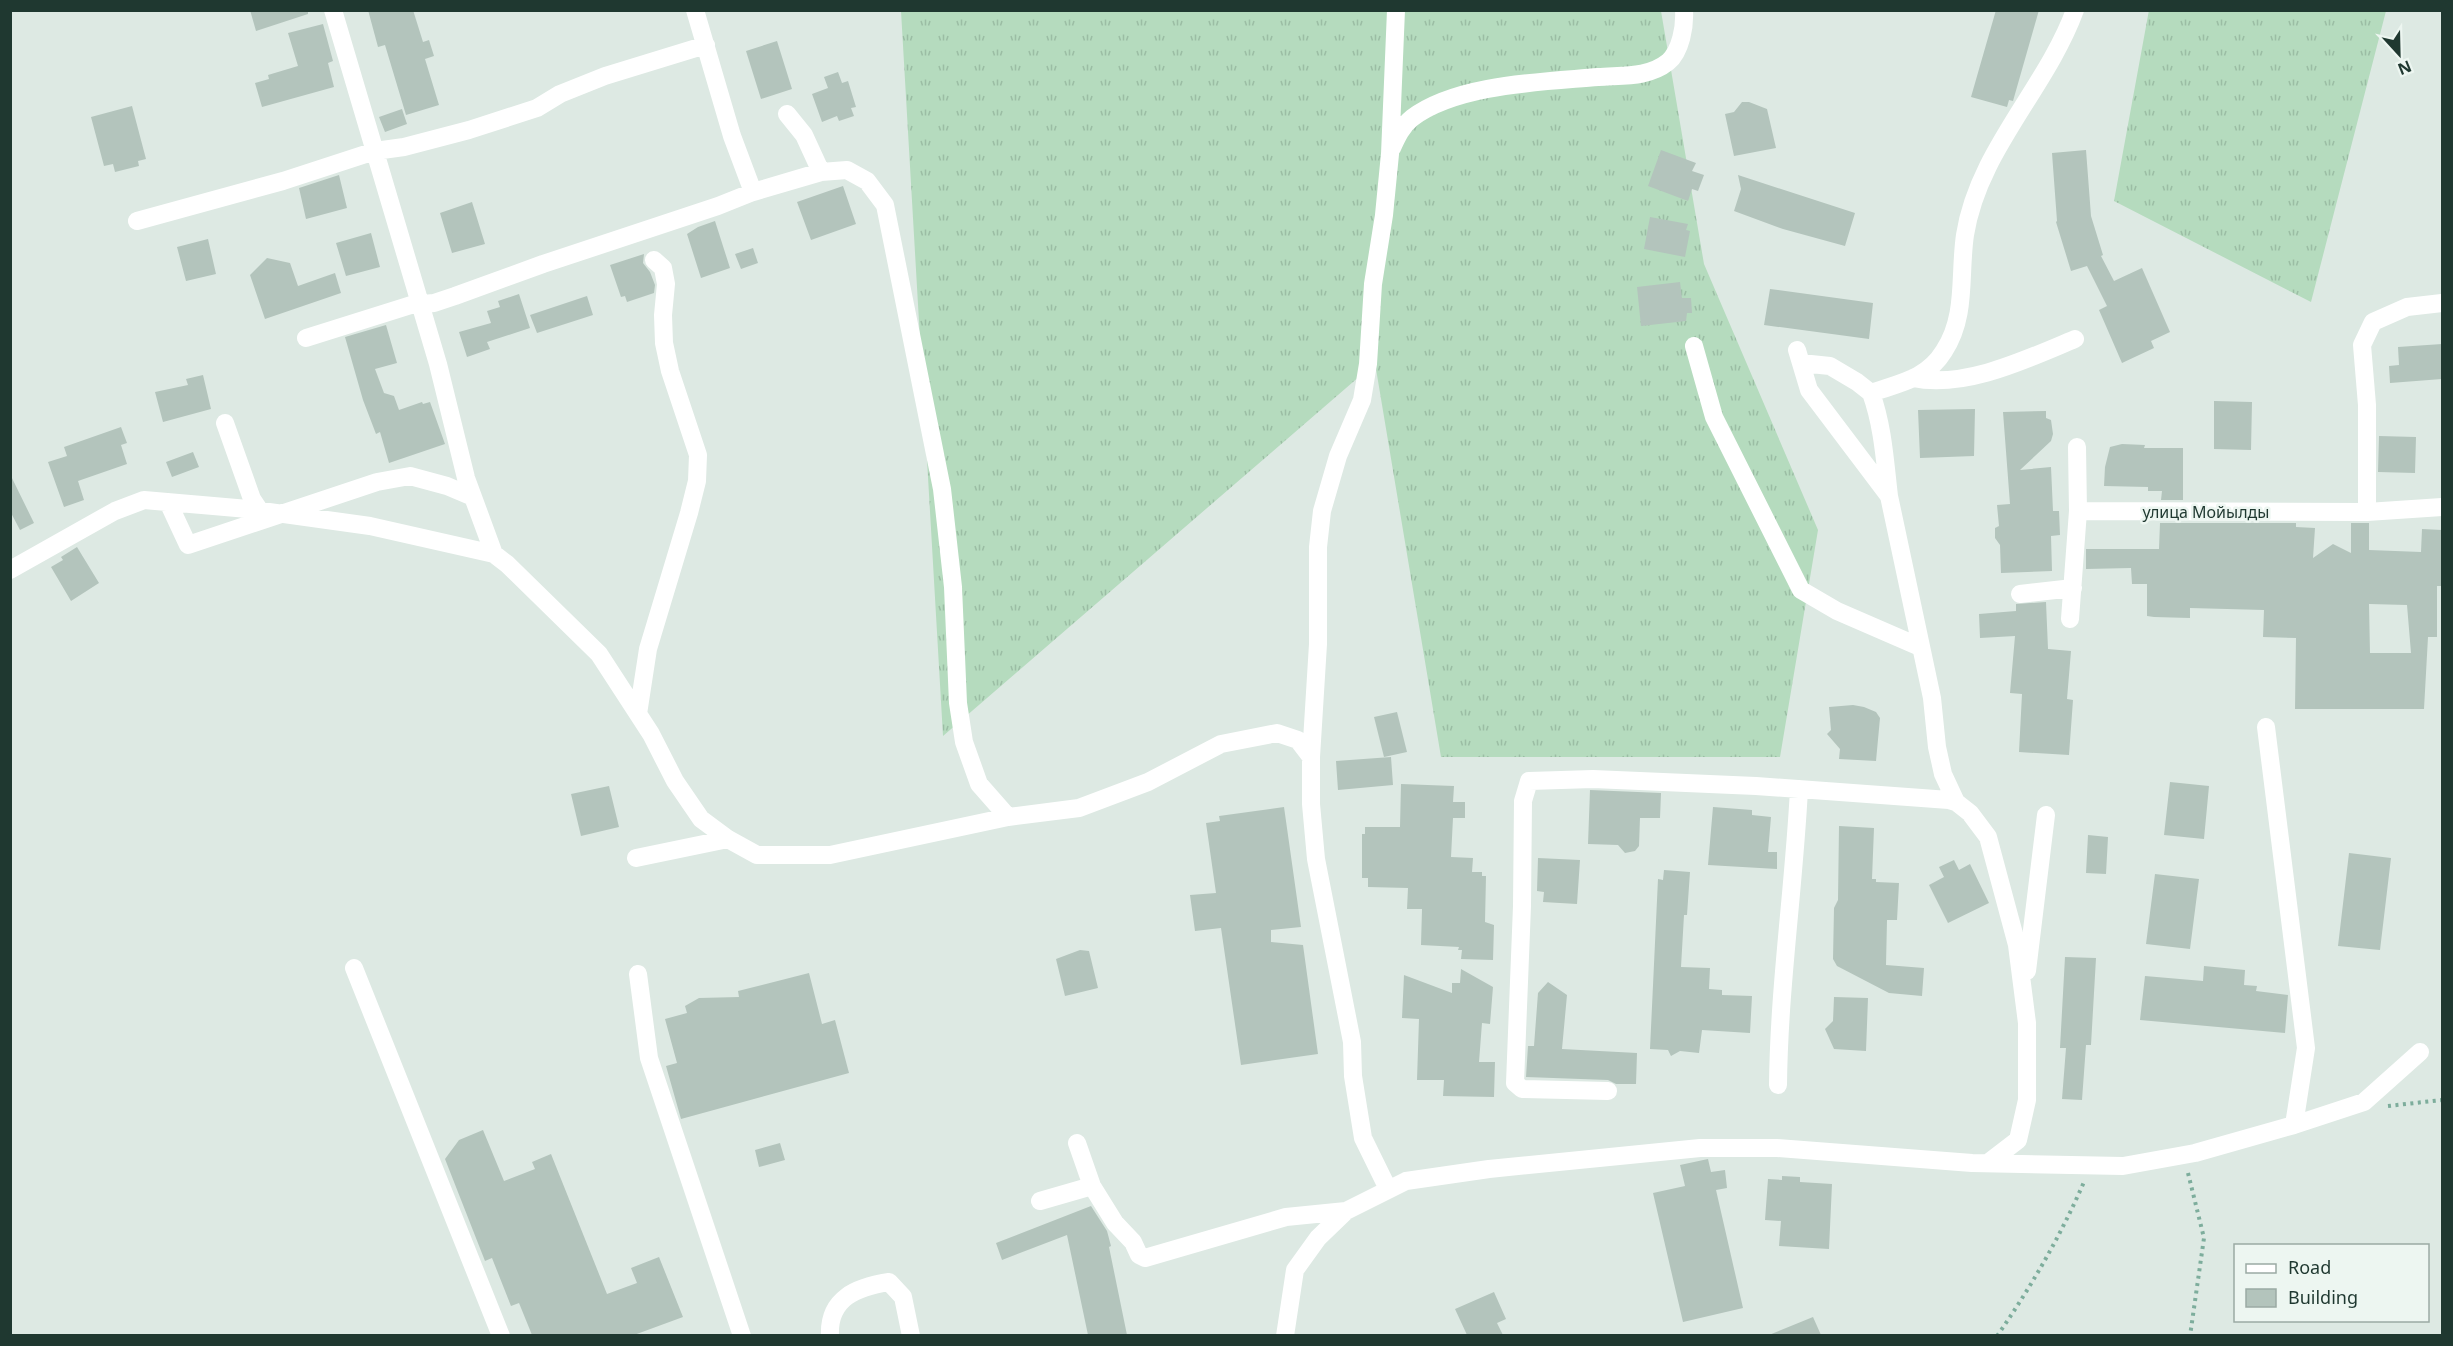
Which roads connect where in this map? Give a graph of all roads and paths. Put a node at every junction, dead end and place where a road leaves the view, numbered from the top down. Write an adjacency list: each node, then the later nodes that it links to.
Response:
1 (333, 10): 8 (street)
2 (695, 10): 6 (street)
3 (1396, 10): 9 (street)
4 (1684, 10): 9 (street)
5 (2075, 10): 19 (street)
6 (706, 45): 8 (street); 11 (street)
7 (787, 114): 10 (street)
8 (375, 151): 12 (street); 15 (street)
9 (1390, 154): 39 (street)
10 (821, 172): 11 (street); 43 (street)
11 (753, 192): 15 (street)
12 (137, 221)
13 (654, 260): 37 (street)
14 (2442, 303): 29 (street)
15 (421, 304): 16 (street); 24 (street)
16 (306, 338)
17 (2075, 339): 19 (street)
18 (1694, 346): 36 (street)
19 (1913, 378): 20 (street)
20 (1871, 393): 23 (street); 23 (street)
21 (225, 423): 27 (street)
22 (2077, 447): 28 (street)
23 (1889, 496): 36 (street)
24 (473, 497): 30 (street); 31 (street)
25 (168, 502): 27 (street); 30 (street); 32 (street)
26 (2442, 507): 29 (street, улица Мойылды)
27 (260, 511): 30 (street)
28 (2078, 511): 29 (street, улица Мойылды); 33 (street)
29 (2367, 512)
30 (283, 514): 31 (street)
31 (494, 554): 37 (street)
32 (10, 570)
33 (2073, 588): 34 (street); 35 (street)
34 (2020, 594)
35 (2070, 619)
36 (1920, 647): 41 (street)
37 (638, 714): 44 (street)
38 (2266, 727): 54 (street)
39 (1311, 758): 43 (street); 60 (street)
40 (1799, 789): 41 (street); 50 (street); 51 (street)
41 (1956, 802): 48 (street)
42 (2046, 815): 48 (street)
43 (1008, 817): 44 (street)
44 (728, 839): 45 (street)
45 (636, 858)
46 (354, 968): 63 (street)
47 (639, 974): 64 (street)
48 (2024, 990): 57 (street)
49 (2420, 1052): 53 (street)
50 (1779, 1085)
51 (1608, 1090)
52 (2442, 1100): 53 (path)
53 (2364, 1102): 54 (street)
54 (2294, 1125): 56 (street)
55 (1077, 1143): 59 (street)
56 (2183, 1155): 58 (street); 69 (path)
57 (1989, 1163): 58 (street); 60 (street)
58 (2092, 1165): 68 (path)
59 (1092, 1186): 61 (street); 62 (street)
60 (1388, 1189): 62 (street)
61 (1040, 1201)
62 (1346, 1211): 67 (street)
63 (501, 1335)
64 (742, 1335)
65 (830, 1335): 66 (street)
66 (911, 1335)
67 (1286, 1335)
68 (1996, 1335)
69 (2190, 1335)

